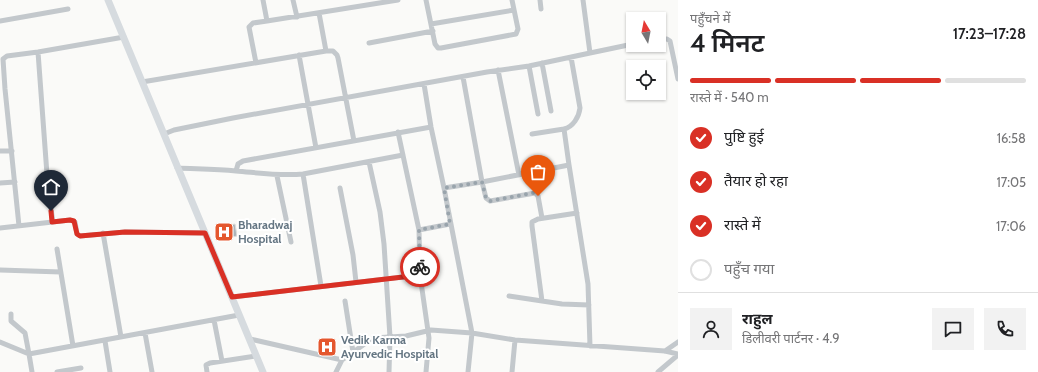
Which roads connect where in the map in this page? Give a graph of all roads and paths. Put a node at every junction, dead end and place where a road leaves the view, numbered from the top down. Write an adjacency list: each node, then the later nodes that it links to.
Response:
1 (108, 0): 18 (main road)
2 (263, 0): 15 (street)
3 (293, 0): 13 (street)
4 (398, 0): 12 (street)
5 (426, 0): 16 (street)
6 (512, 0): 11 (street)
7 (540, 0): 10 (street)
8 (583, 0): 24 (street)
9 (68, 9): 14 (street)
10 (541, 9)
11 (514, 10): 16 (street); 17 (street)
12 (320, 13): 13 (street); 22 (street)
13 (297, 17): 15 (street)
14 (0, 21)
15 (267, 21): 27 (street)
16 (431, 24): 17 (street)
17 (432, 31): 20 (street)
18 (124, 37): 23 (street); 33 (main road)
19 (666, 39): 32 (street)
20 (369, 43)
21 (626, 45): 24 (street)
22 (326, 51): 25 (street); 36 (street)
23 (38, 52): 35 (street); 64 (street)
24 (590, 52): 26 (street)
25 (300, 55): 27 (street); 37 (street)
26 (571, 57): 28 (street); 41 (street)
27 (256, 63): 33 (street)
28 (542, 63): 29 (street); 38 (street)
29 (529, 66): 30 (street); 39 (street)
30 (498, 70): 31 (street); 55 (street)
31 (463, 76): 34 (street); 58 (street)
32 (678, 79)
33 (142, 82): 43 (main road)
34 (424, 84): 36 (street); 40 (street)
35 (2, 86): 48 (street)
36 (346, 98): 37 (street); 45 (street)
37 (308, 105): 43 (street); 46 (street)
38 (551, 111)
39 (538, 114)
40 (430, 127): 42 (street); 61 (street)
41 (564, 129): 44 (street); 51 (street)
42 (398, 132): 45 (street); 49 (street)
43 (164, 134): 52 (main road)
44 (532, 134)
45 (354, 141): 46 (street)
46 (316, 148): 53 (street)
47 (0, 151): 48 (street)
48 (12, 151): 57 (street)
49 (403, 155): 50 (street); 68 (street)
50 (370, 162): 54 (street); 76 (street)
51 (569, 165): 55 (street); 62 (street)
52 (177, 168): 53 (street); 70 (main road)
53 (236, 171): 56 (street)
54 (303, 174): 56 (street); 78 (street)
55 (519, 175): 58 (street)
56 (277, 176): 71 (street)
57 (15, 182): 59 (street); 66 (street)
58 (482, 182): 61 (street); 63 (street)
59 (0, 183)
60 (340, 188): 77 (street)
61 (444, 188): 65 (street)
62 (577, 213): 63 (street); 83 (street)
63 (542, 218): 82 (street)
64 (52, 222): 66 (street); 69 (street)
65 (450, 224): 68 (street); 89 (street)
66 (19, 226): 67 (street)
67 (0, 228)
68 (419, 230): 75 (street)
69 (103, 233): 70 (street); 91 (street)
70 (205, 233): 80 (main road)
71 (291, 242)
72 (57, 249): 74 (street)
73 (0, 270): 74 (street)
74 (61, 272): 97 (street)
75 (420, 275): 76 (street); 87 (street)
76 (386, 279): 77 (street); 90 (street)
77 (356, 282): 78 (street)
78 (321, 286): 80 (street)
79 (508, 296): 82 (street)
80 (232, 297): 85 (main road)
81 (345, 301): 99 (street)
82 (542, 302): 83 (street)
83 (589, 305): 98 (street)
84 (11, 314): 101 (street)
85 (239, 315): 86 (street); 92 (main road)
86 (214, 320): 88 (street); 104 (street)
87 (428, 330): 89 (street); 90 (street); 114 (street)
88 (145, 333): 91 (street); 109 (street)
89 (472, 333): 94 (street); 115 (street)
90 (390, 336): 99 (street); 113 (street)
91 (121, 338): 93 (street)
92 (250, 339): 102 (main road); 103 (street)
93 (105, 340): 97 (street); 108 (street)
94 (515, 340): 98 (street); 116 (street)
95 (0, 342): 101 (street)
96 (678, 342): 100 (street)
97 (73, 346): 101 (street)
98 (590, 346): 100 (street)
99 (353, 352): 103 (street)
100 (674, 353): 117 (street)
101 (29, 354): 106 (street)
102 (256, 356): 104 (street); 111 (main road)
103 (342, 360): 112 (street)
104 (222, 361): 110 (street)
105 (80, 368): 107 (street)
106 (32, 372)
107 (57, 372)
108 (110, 372)
109 (152, 372)
110 (207, 372)
111 (263, 372)
112 (336, 372)
113 (389, 372)
114 (426, 372)
115 (468, 372)
116 (512, 372)
117 (658, 372)

